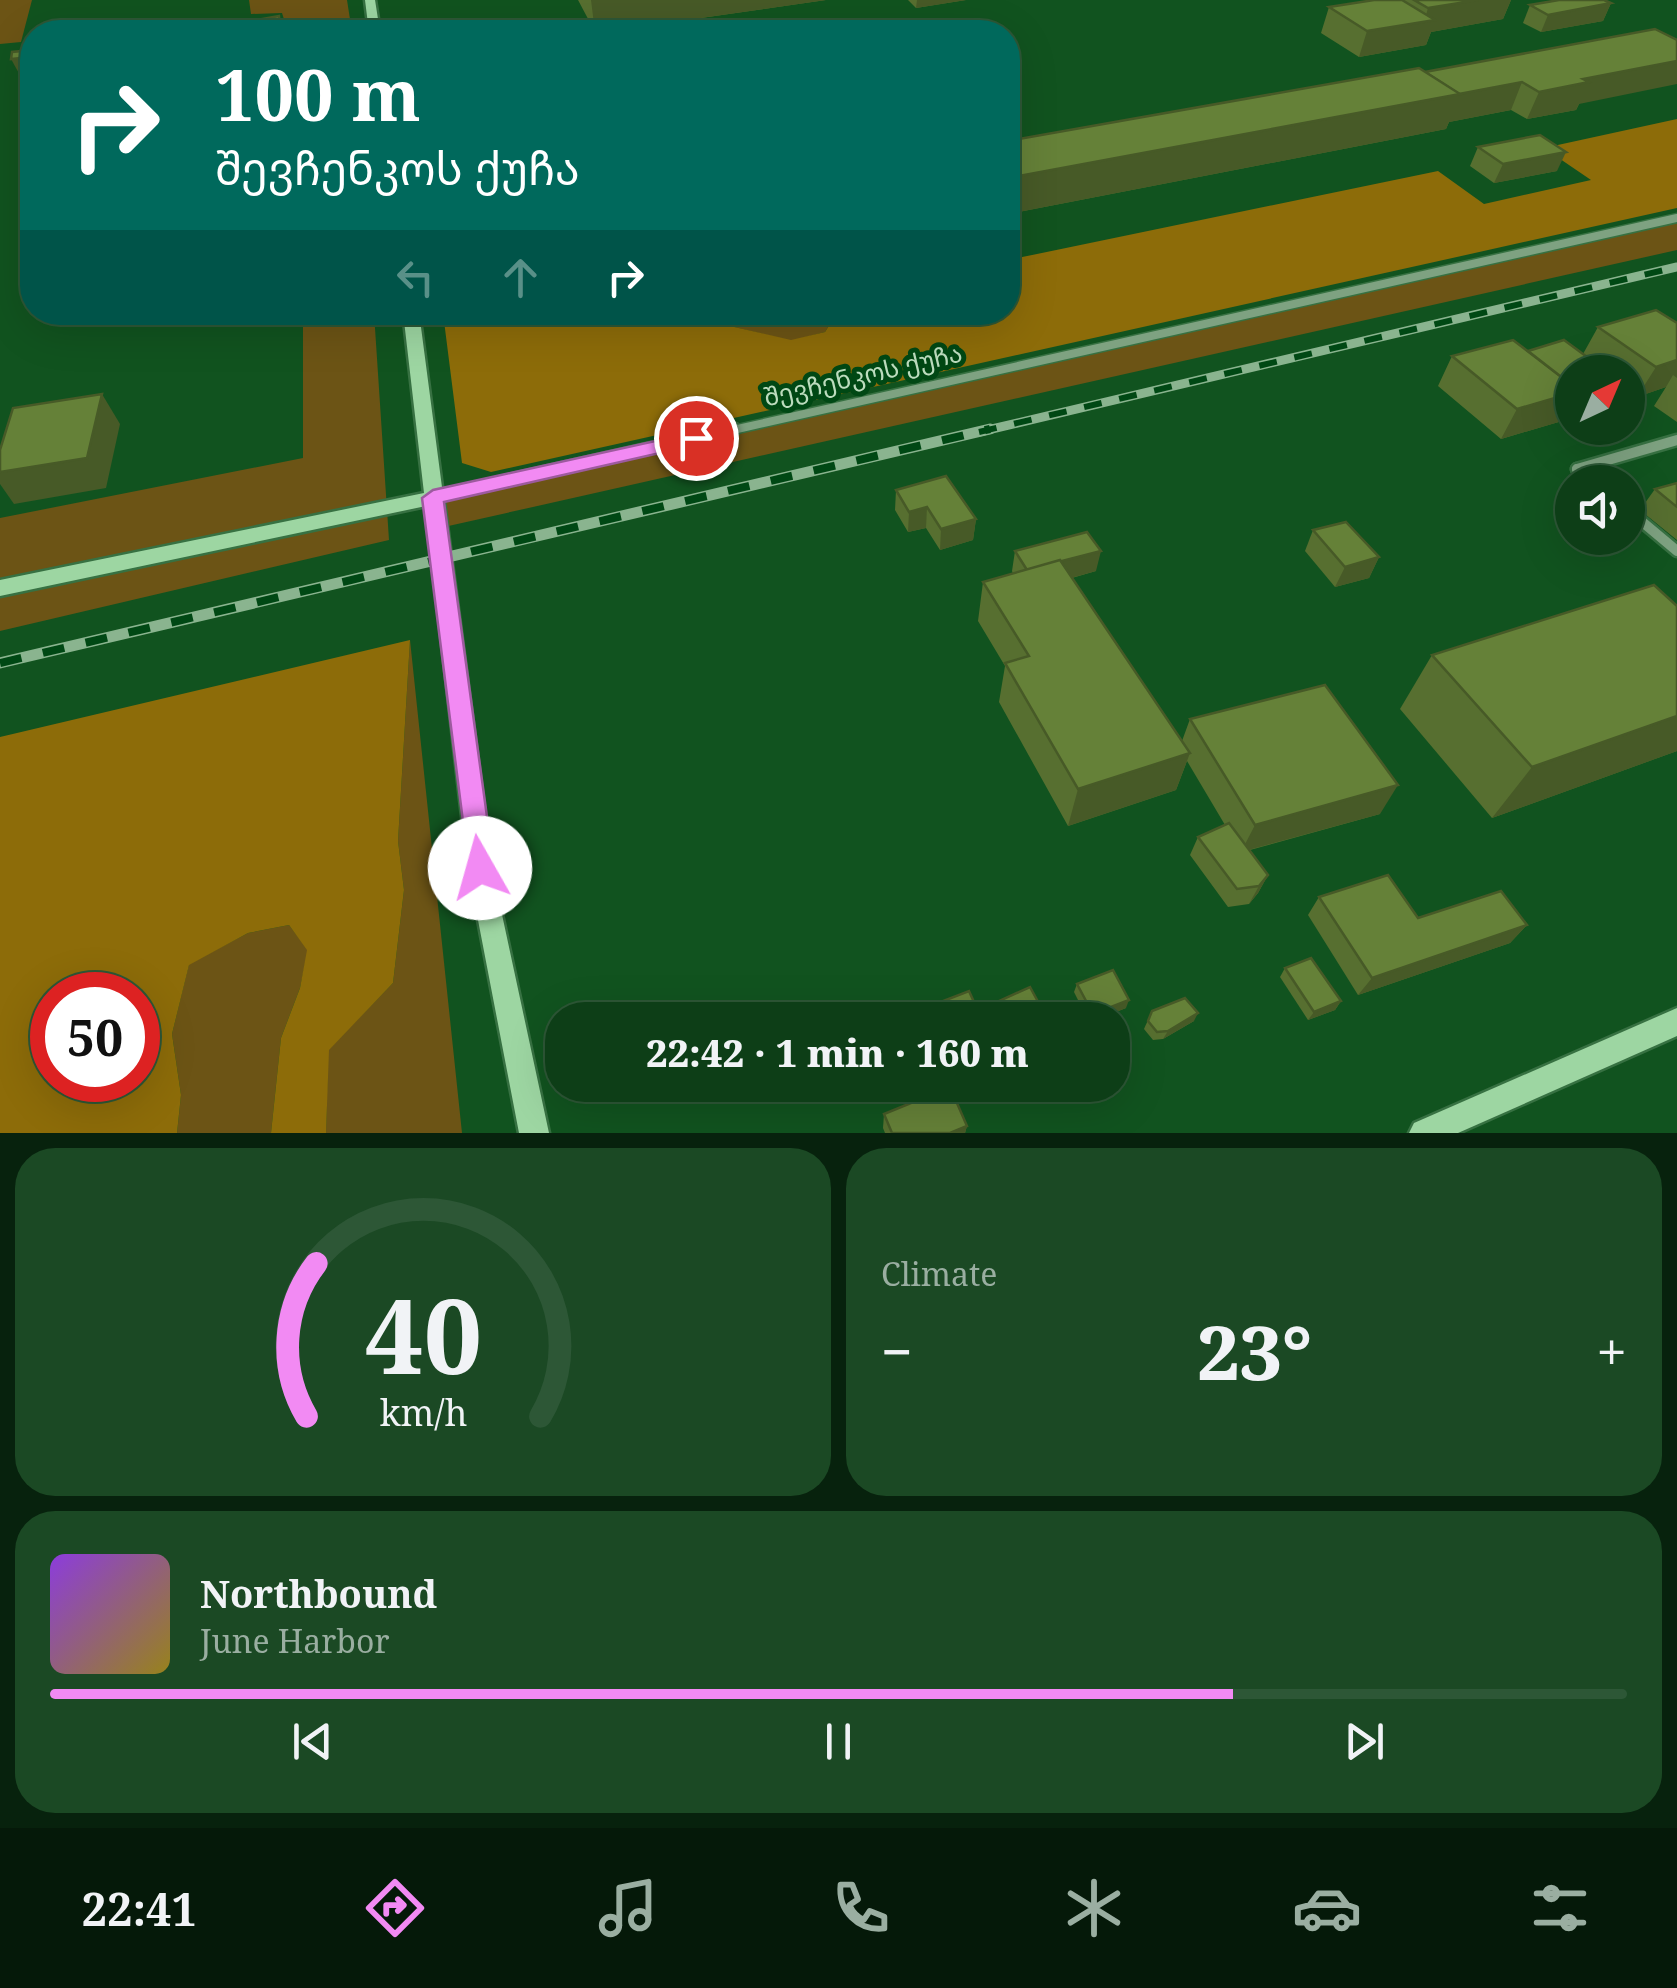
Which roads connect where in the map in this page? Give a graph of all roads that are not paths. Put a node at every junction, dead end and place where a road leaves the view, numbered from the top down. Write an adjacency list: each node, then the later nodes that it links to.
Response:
1 (1677, 218): 5 (street, შევჩენკოს ქუჩა)
2 (413, 325): 5 (main road)
3 (1677, 440): 4 (street)
4 (1588, 465)
5 (433, 498): 8 (main road, შევჩენკოს ქუჩა); 10 (main road)
6 (1645, 524): 7 (street)
7 (1677, 550)
8 (0, 588)
9 (1677, 1022): 11 (main road)
10 (534, 1133)
11 (1424, 1133)

